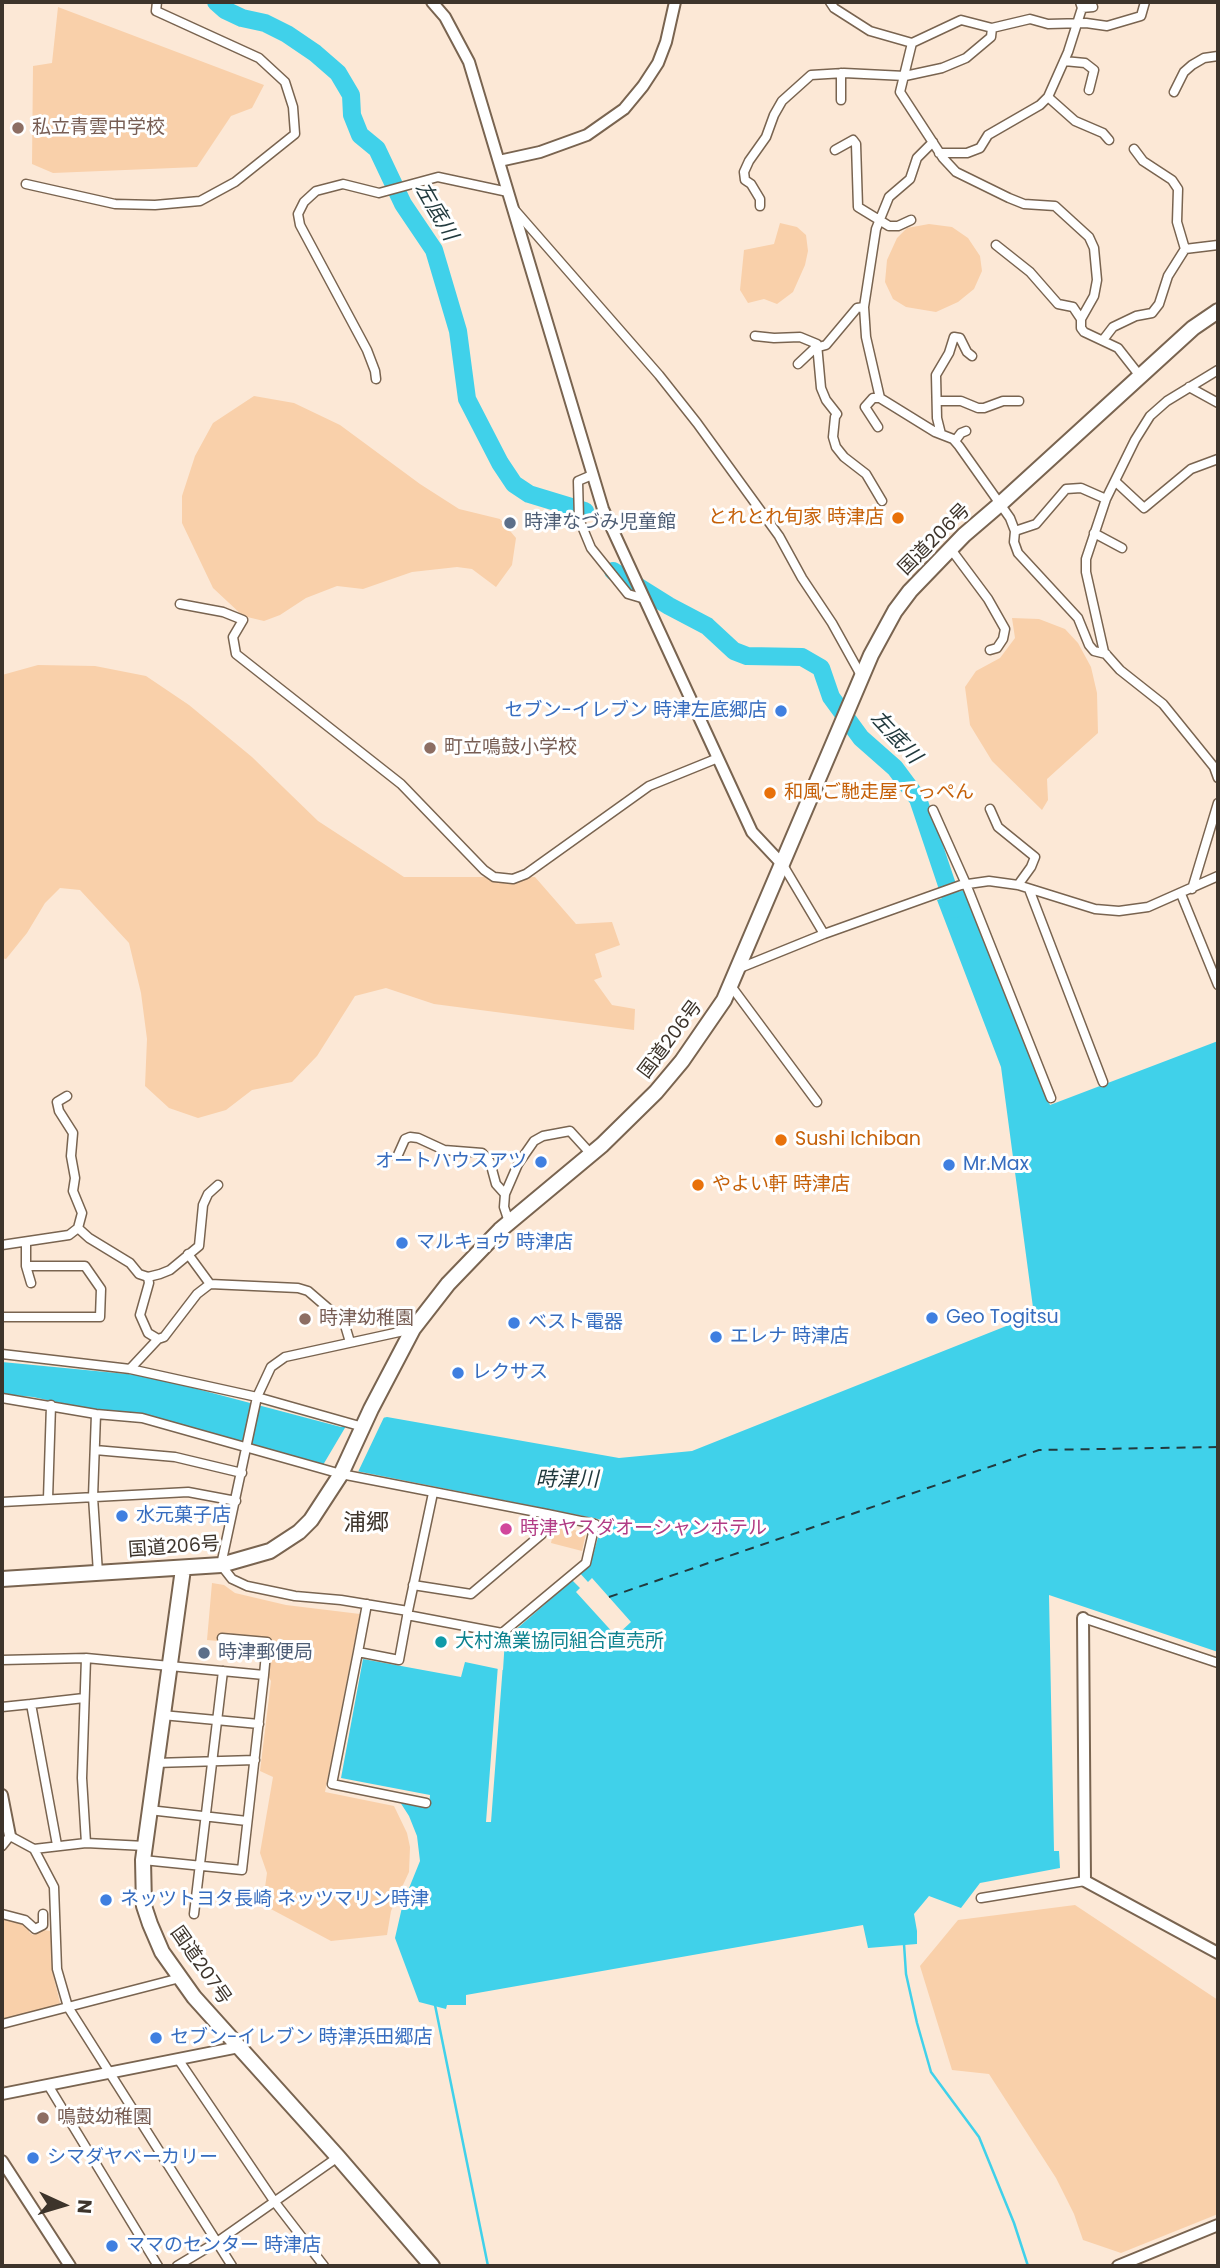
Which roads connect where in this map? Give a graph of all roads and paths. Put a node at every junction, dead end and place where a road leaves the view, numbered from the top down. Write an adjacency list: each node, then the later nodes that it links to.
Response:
1 (157, 2): 25 (street)
2 (432, 2): 24 (street)
3 (675, 2): 24 (street)
4 (830, 2): 10 (street)
5 (1145, 2): 8 (street)
6 (1081, 5): 7 (street); 8 (street)
7 (1093, 7)
8 (1077, 23): 9 (street); 12 (street)
9 (992, 28): 10 (street); 14 (street)
10 (912, 43): 14 (street)
11 (1218, 56): 16 (street)
12 (1065, 61): 15 (street); 17 (street)
13 (841, 73): 14 (street); 18 (street); 27 (street)
14 (905, 76): 20 (street)
15 (1088, 90)
16 (1174, 92)
17 (1048, 97): 19 (street); 23 (street)
18 (841, 100)
19 (1109, 140)
20 (933, 142): 23 (street); 29 (street)
21 (1134, 149): 33 (street)
22 (835, 150): 29 (street)
23 (939, 152): 36 (street)
24 (499, 161): 26 (street)
25 (26, 184)
26 (508, 191): 28 (street); 44 (street)
27 (760, 206)
28 (512, 207): 55 (street); 68 (street)
29 (879, 219): 30 (street); 34 (street)
30 (911, 220)
31 (996, 245): 36 (street)
32 (1218, 245): 33 (street)
33 (1185, 249): 38 (street)
34 (864, 307): 39 (street); 46 (street)
35 (1218, 311): 43 (highway, 国道206号)
36 (1081, 319): 38 (street)
37 (755, 335): 39 (street)
38 (1103, 340): 43 (street)
39 (818, 347): 41 (street); 58 (street)
40 (972, 356): 47 (street)
41 (798, 364)
42 (1218, 370): 45 (street)
43 (1140, 376): 59 (highway, 国道206号)
44 (376, 379)
45 (1189, 387): 49 (street); 56 (street)
46 (880, 398): 50 (street); 52 (street)
47 (938, 401): 48 (street); 52 (street)
48 (1018, 401)
49 (1218, 402)
50 (878, 427)
51 (966, 431): 53 (street)
52 (941, 434): 53 (street)
53 (955, 441): 59 (street)
54 (1218, 459): 56 (street)
55 (592, 475): 65 (street); 65 (street)
56 (1116, 482): 57 (street)
57 (1106, 499): 60 (street); 61 (street)
58 (882, 501)
59 (999, 505): 60 (street); 62 (highway, 国道206号)
60 (1015, 531): 67 (street)
61 (1094, 533): 63 (street); 67 (street)
62 (950, 548): 66 (street); 68 (highway, 国道206号)
63 (1122, 548)
64 (180, 604): 69 (street)
65 (647, 604): 69 (street)
66 (990, 650)
67 (1106, 654): 70 (street)
68 (862, 677): 74 (highway, 国道206号)
69 (718, 758): 74 (street)
70 (1218, 778)
71 (1218, 803): 79 (street)
72 (990, 809): 77 (street)
73 (933, 810): 76 (street)
74 (783, 865): 81 (street); 82 (highway, 国道206号)
75 (1218, 876): 79 (street)
76 (964, 885): 77 (street); 81 (street); 87 (street)
77 (1018, 885): 78 (street)
78 (1029, 889): 80 (street); 85 (street)
79 (1192, 889): 80 (street)
80 (1181, 894): 84 (street)
81 (824, 934): 82 (street)
82 (740, 968): 83 (highway, 国道206号)
83 (731, 985): 88 (street); 89 (highway, 国道206号)
84 (1218, 985)
85 (1103, 1082)
86 (67, 1096): 94 (street)
87 (1051, 1098)
88 (817, 1102)
89 (591, 1154): 92 (street); 93 (highway, 国道206号)
90 (397, 1157): 92 (street)
91 (218, 1185): 97 (street)
92 (505, 1194): 93 (street)
93 (509, 1222): 103 (highway, 国道206号)
94 (78, 1228): 95 (street); 99 (street)
95 (26, 1242): 96 (street); 98 (street)
96 (2, 1245)
97 (188, 1254): 99 (street); 101 (street)
98 (26, 1266): 100 (street); 102 (street)
99 (148, 1277): 104 (street)
100 (31, 1283)
101 (210, 1284): 104 (street); 105 (street)
102 (2, 1317)
103 (413, 1329): 105 (street); 112 (highway, 国道206号)
104 (158, 1339): 107 (street)
105 (350, 1342): 108 (street)
106 (2, 1354): 107 (street)
107 (130, 1369): 108 (street)
108 (257, 1397): 112 (street); 113 (street)
109 (2, 1398): 110 (street)
110 (51, 1405): 111 (street); 119 (street)
111 (96, 1414): 113 (street); 114 (street)
112 (363, 1427): 116 (highway, 国道206号)
113 (248, 1447): 115 (street); 116 (street)
114 (95, 1450): 115 (street); 118 (street)
115 (242, 1473): 120 (street)
116 (341, 1474): 117 (street); 123 (highway, 国道206号)
117 (433, 1493): 122 (street); 127 (street)
118 (93, 1497): 119 (street); 120 (street); 125 (street)
119 (48, 1499): 121 (street)
120 (236, 1501): 123 (street)
121 (2, 1503)
122 (547, 1514): 127 (street); 129 (street)
123 (221, 1565): 124 (highway, 国道206号); 128 (street)
124 (183, 1569): 125 (highway, 国道206号); 136 (highway, 国道207号)
125 (97, 1573): 126 (highway, 国道206号)
126 (2, 1579)
127 (413, 1585): 129 (street)
128 (367, 1604): 129 (street); 132 (street)
129 (407, 1613): 132 (street)
130 (1083, 1618): 135 (street); 160 (street)
131 (222, 1638): 138 (street)
132 (358, 1651): 149 (street)
133 (86, 1658): 134 (street); 136 (street); 139 (street)
134 (2, 1660)
135 (1218, 1663)
136 (170, 1665): 137 (street); 142 (highway, 国道207号)
137 (223, 1671): 138 (street); 143 (street)
138 (264, 1675): 144 (street)
139 (84, 1698): 140 (street); 154 (street)
140 (31, 1704): 141 (street); 155 (street)
141 (2, 1707)
142 (162, 1715): 143 (street); 147 (highway, 国道207号)
143 (216, 1720): 144 (street); 146 (street)
144 (259, 1724): 145 (street)
145 (255, 1760): 146 (street); 152 (street)
146 (211, 1762): 147 (street); 151 (street)
147 (155, 1763): 150 (highway, 国道207号)
148 (2, 1802): 153 (street)
149 (426, 1803)
150 (149, 1810): 151 (street); 158 (highway, 国道207号)
151 (205, 1815): 152 (street); 159 (street)
152 (247, 1821): 159 (street)
153 (10, 1836): 156 (street); 157 (street)
154 (86, 1843): 155 (street); 158 (street)
155 (57, 1845): 157 (street)
156 (2, 1846)
157 (34, 1849): 167 (street)
158 (144, 1853): 159 (street); 166 (highway, 国道207号)
159 (200, 1867): 164 (street)
160 (1085, 1881): 161 (street); 165 (street)
161 (981, 1898)
162 (2, 1914): 163 (street)
163 (43, 1914)
164 (194, 1914)
165 (1218, 1953)
166 (180, 1978): 167 (street); 169 (highway, 国道207号)
167 (68, 2007): 168 (street); 171 (street)
168 (2, 2024)
169 (239, 2047): 170 (street); 174 (highway, 国道207号)
170 (178, 2059): 171 (street); 176 (street)
171 (109, 2072): 172 (street); 178 (street)
172 (48, 2085): 173 (street); 180 (street)
173 (2, 2094)
174 (338, 2157): 176 (street); 184 (highway, 国道207号)
175 (4, 2168): 179 (street)
176 (274, 2202): 178 (street); 183 (street)
177 (1218, 2225): 185 (street)
178 (217, 2242): 181 (street); 182 (street)
179 (70, 2266)
180 (158, 2266)
181 (177, 2266)
182 (232, 2266)
183 (324, 2266)
184 (432, 2266)
185 (1118, 2266)

